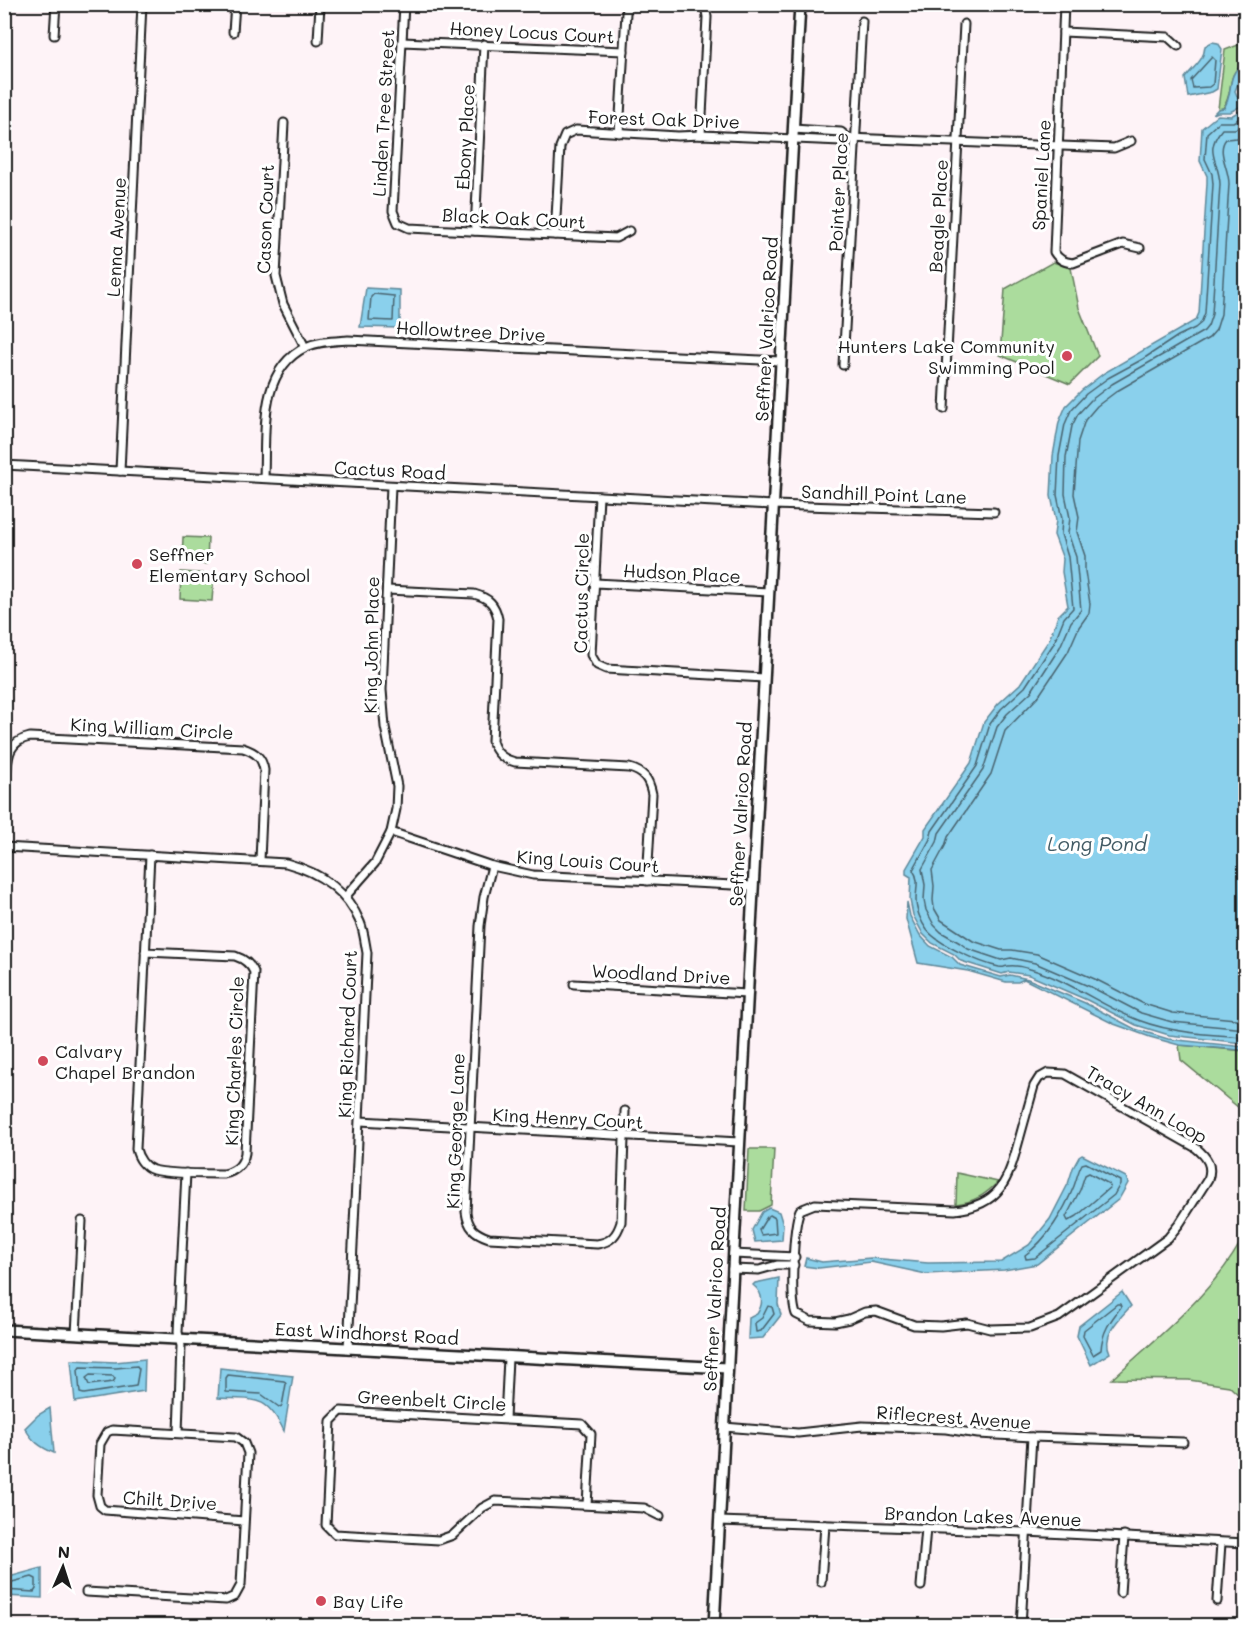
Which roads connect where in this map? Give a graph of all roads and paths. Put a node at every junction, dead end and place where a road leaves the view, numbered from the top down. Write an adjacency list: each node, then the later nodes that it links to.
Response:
1 (56, 4): 14 (street)
2 (142, 4): 38 (street, Lenna Avenue)
3 (234, 4): 12 (street)
4 (320, 4): 15 (street)
5 (404, 4): 16 (street, Linden Tree Street)
6 (628, 4): 19 (street)
7 (701, 4): 23 (street)
8 (800, 4): 22 (street, Seffner Valrico Road)
9 (1064, 4): 13 (street, Spaniel Lane)
10 (862, 21): 24 (street, Pointer Place)
11 (964, 24): 26 (street, Beagle Place)
12 (233, 32)
13 (1063, 32): 18 (street); 27 (street, Spaniel Lane)
14 (54, 35)
15 (318, 41)
16 (402, 42): 17 (street, Honey Locus Court); 28 (street, Linden Tree Street)
17 (484, 44): 19 (street, Honey Locus Court); 29 (street, Ebony Place)
18 (1178, 46)
19 (624, 51): 21 (street)
20 (284, 123): 33 (street, Cason Court)
21 (619, 133): 23 (street, Forest Oak Drive); 31 (street, Forest Oak Drive)
22 (793, 134): 23 (street, Forest Oak Drive); 24 (street, Forest Oak Drive); 34 (street, Seffner Valrico Road)
23 (701, 135)
24 (856, 138): 26 (street, Forest Oak Drive); 35 (street, Pointer Place)
25 (1131, 141): 27 (street, Forest Oak Drive)
26 (957, 143): 27 (street, Forest Oak Drive); 36 (street, Beagle Place)
27 (1058, 146): 32 (street, Spaniel Lane)
28 (398, 223): 29 (street, Black Oak Court)
29 (475, 231): 31 (street, Black Oak Court)
30 (629, 231): 31 (street, Black Oak Court)
31 (555, 235)
32 (1140, 248)
33 (305, 347): 34 (street, Hollowtree Drive); 39 (street, Hollowtree Drive)
34 (780, 361): 42 (street, Seffner Valrico Road)
35 (843, 365)
36 (944, 409)
37 (4, 465): 38 (street, Cactus Road)
38 (120, 471): 39 (street, Cactus Road)
39 (264, 477): 40 (street, Cactus Road)
40 (391, 486): 41 (street, Cactus Road); 45 (street, King John Place)
41 (599, 496): 42 (street, Cactus Road); 44 (street, Cactus Circle)
42 (773, 504): 43 (street, Sandhill Point Lane); 46 (street, Seffner Valrico Road)
43 (994, 512)
44 (595, 583): 46 (street, Hudson Place); 47 (street, Cactus Circle)
45 (387, 590): 49 (street, King John Place); 54 (street)
46 (769, 592): 47 (street, Seffner Valrico Road)
47 (764, 678): 55 (street, Seffner Valrico Road)
48 (4, 818): 52 (street, King William Circle)
49 (391, 832): 53 (street, King Louis Court); 56 (street, King John Place)
50 (4, 847): 51 (street, King Richard Court)
51 (150, 855): 52 (street, King Richard Court); 57 (street, King Charles Circle)
52 (260, 860): 56 (street, King Richard Court)
53 (492, 866): 54 (street, King Louis Court); 62 (street, King George Lane)
54 (647, 881): 55 (street, King Louis Court)
55 (753, 886): 59 (street, Seffner Valrico Road)
56 (345, 897): 61 (street, King Richard Court)
57 (145, 952): 65 (street, King Charles Circle); 65 (street, King Charles Circle)
58 (574, 984): 59 (street, Woodland Drive)
59 (747, 994): 64 (street, Seffner Valrico Road)
60 (625, 1111): 63 (street, King George Lane)
61 (360, 1121): 62 (street, King Henry Court); 76 (street, King Richard Court)
62 (470, 1128): 63 (street, King Henry Court); 63 (street, King George Lane)
63 (624, 1136): 64 (street, King Henry Court)
64 (739, 1142): 67 (street, Seffner Valrico Road)
65 (186, 1173): 75 (street)
66 (82, 1221): 74 (street)
67 (733, 1254): 68 (street); 71 (street, Seffner Valrico Road)
68 (762, 1255): 69 (street); 72 (street)
69 (795, 1257): 70 (street, Tracy Ann Loop); 70 (street, Tracy Ann Loop)
70 (794, 1265): 72 (street)
71 (732, 1269): 72 (street); 78 (street, Seffner Valrico Road)
72 (762, 1269)
73 (4, 1330): 74 (street, East Windhorst Road)
74 (76, 1334): 75 (street, East Windhorst Road)
75 (181, 1340): 76 (street, East Windhorst Road); 81 (street)
76 (348, 1349): 77 (street, East Windhorst Road)
77 (508, 1358): 78 (street, East Windhorst Road); 79 (street)
78 (727, 1368): 80 (street, Seffner Valrico Road)
79 (505, 1419): 84 (street, Greenbelt Circle); 84 (street, Greenbelt Circle)
80 (724, 1427): 82 (street, Riflecrest Avenue); 87 (street, Seffner Valrico Road)
81 (178, 1433): 86 (street, Chilt Drive); 86 (street, Chilt Drive)
82 (1032, 1437): 83 (street, Riflecrest Avenue); 90 (street)
83 (1183, 1442)
84 (587, 1505): 85 (street, Greenbelt Circle)
85 (660, 1516)
86 (244, 1521): 96 (street, Chilt Drive)
87 (719, 1521): 88 (street, Brandon Lakes Avenue); 101 (street, Seffner Valrico Road)
88 (825, 1524): 89 (street, Brandon Lakes Avenue); 94 (street)
89 (926, 1528): 90 (street, Brandon Lakes Avenue); 95 (street)
90 (1026, 1532): 91 (street, Brandon Lakes Avenue); 102 (street)
91 (1124, 1536): 92 (street, Brandon Lakes Avenue); 97 (street)
92 (1221, 1543): 93 (street, Brandon Lakes Avenue); 98 (street)
93 (1245, 1544)
94 (821, 1582)
95 (921, 1586)
96 (86, 1592)
97 (1120, 1593)
98 (1217, 1601)
99 (410, 1626): 100 (street)
100 (419, 1626)
101 (714, 1626)
102 (1021, 1626)

